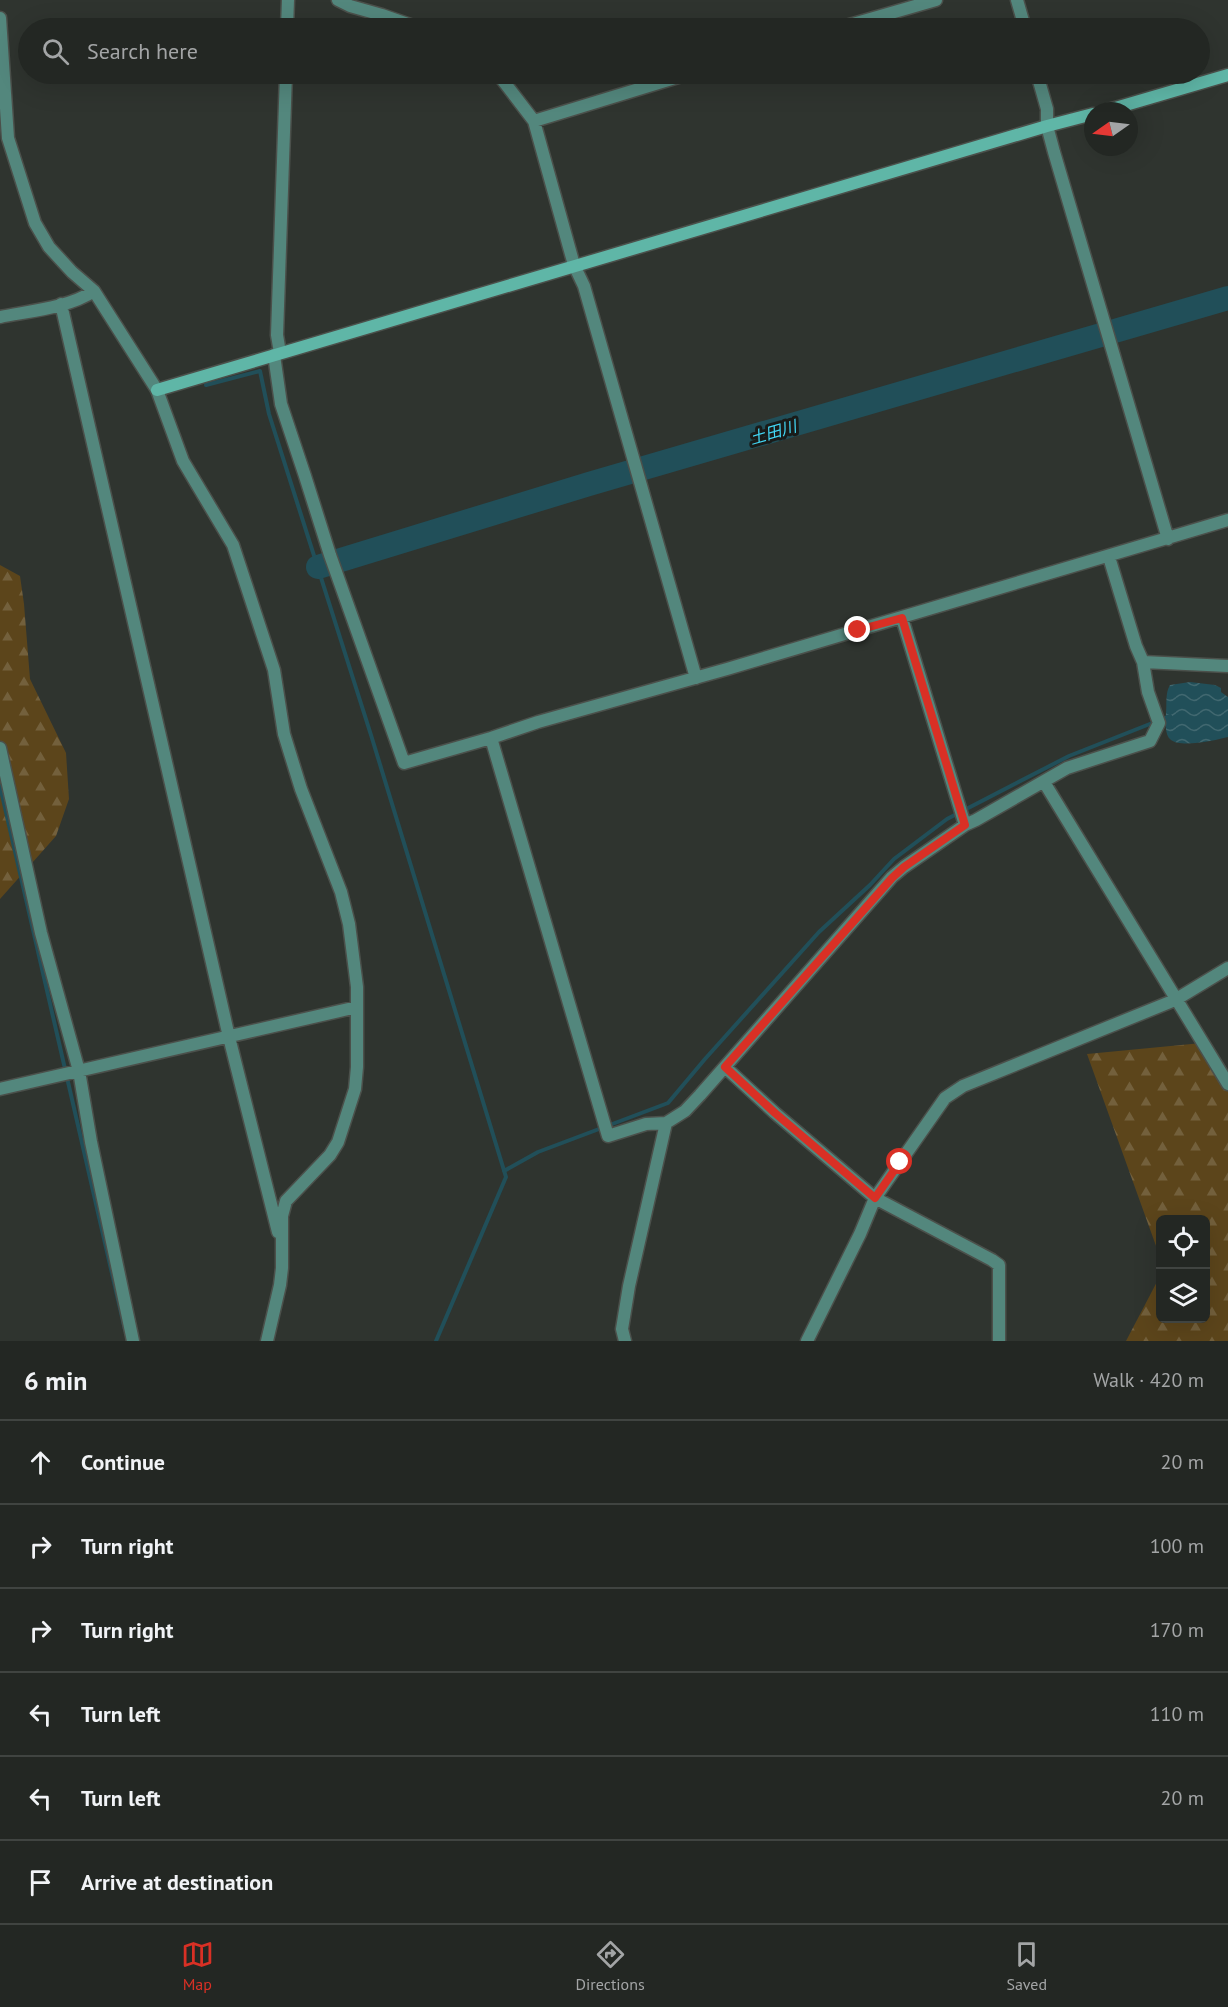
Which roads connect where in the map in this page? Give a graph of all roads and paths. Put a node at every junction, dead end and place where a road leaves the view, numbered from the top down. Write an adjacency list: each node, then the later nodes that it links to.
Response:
1 (288, 0): 6 (street)
2 (338, 0): 7 (street)
3 (936, 0): 8 (street)
4 (1017, 0): 9 (street)
5 (0, 18): 22 (street)
6 (287, 18)
7 (391, 18)
8 (874, 18)
9 (1022, 18)
10 (1228, 75): 11 (street)
11 (1210, 80)
12 (286, 84): 25 (street)
13 (506, 84): 19 (street)
14 (655, 84): 19 (street)
15 (1040, 84): 20 (street)
16 (1197, 84): 17 (street)
17 (1136, 102)
18 (1084, 116): 20 (street)
19 (534, 121): 21 (street)
20 (1047, 126): 21 (street); 28 (street)
21 (574, 265): 25 (street); 33 (street)
22 (94, 291): 23 (street); 26 (street)
23 (61, 304): 24 (street); 41 (street)
24 (0, 317)
25 (277, 354): 26 (street); 34 (street)
26 (157, 390): 40 (street)
27 (1228, 520): 28 (street)
28 (1168, 539): 29 (street)
29 (1109, 557): 30 (street); 31 (street)
30 (902, 618): 33 (street); 37 (street)
31 (1143, 662): 32 (street); 36 (street)
32 (1228, 666)
33 (696, 678): 34 (street)
34 (491, 738): 46 (street)
35 (0, 748): 43 (street)
36 (1044, 782): 37 (street); 39 (street)
37 (965, 825): 42 (street)
38 (1228, 968): 39 (street)
39 (1175, 999): 44 (street); 47 (street)
40 (357, 1007): 41 (street); 48 (street)
41 (229, 1037): 43 (street); 48 (street)
42 (725, 1067): 46 (street); 47 (street)
43 (79, 1071): 45 (street); 49 (street)
44 (1228, 1084)
45 (0, 1089)
46 (666, 1123): 51 (street)
47 (875, 1198): 52 (street); 53 (street)
48 (281, 1246): 50 (street)
49 (133, 1341)
50 (267, 1341)
51 (626, 1341)
52 (807, 1341)
53 (999, 1341)

